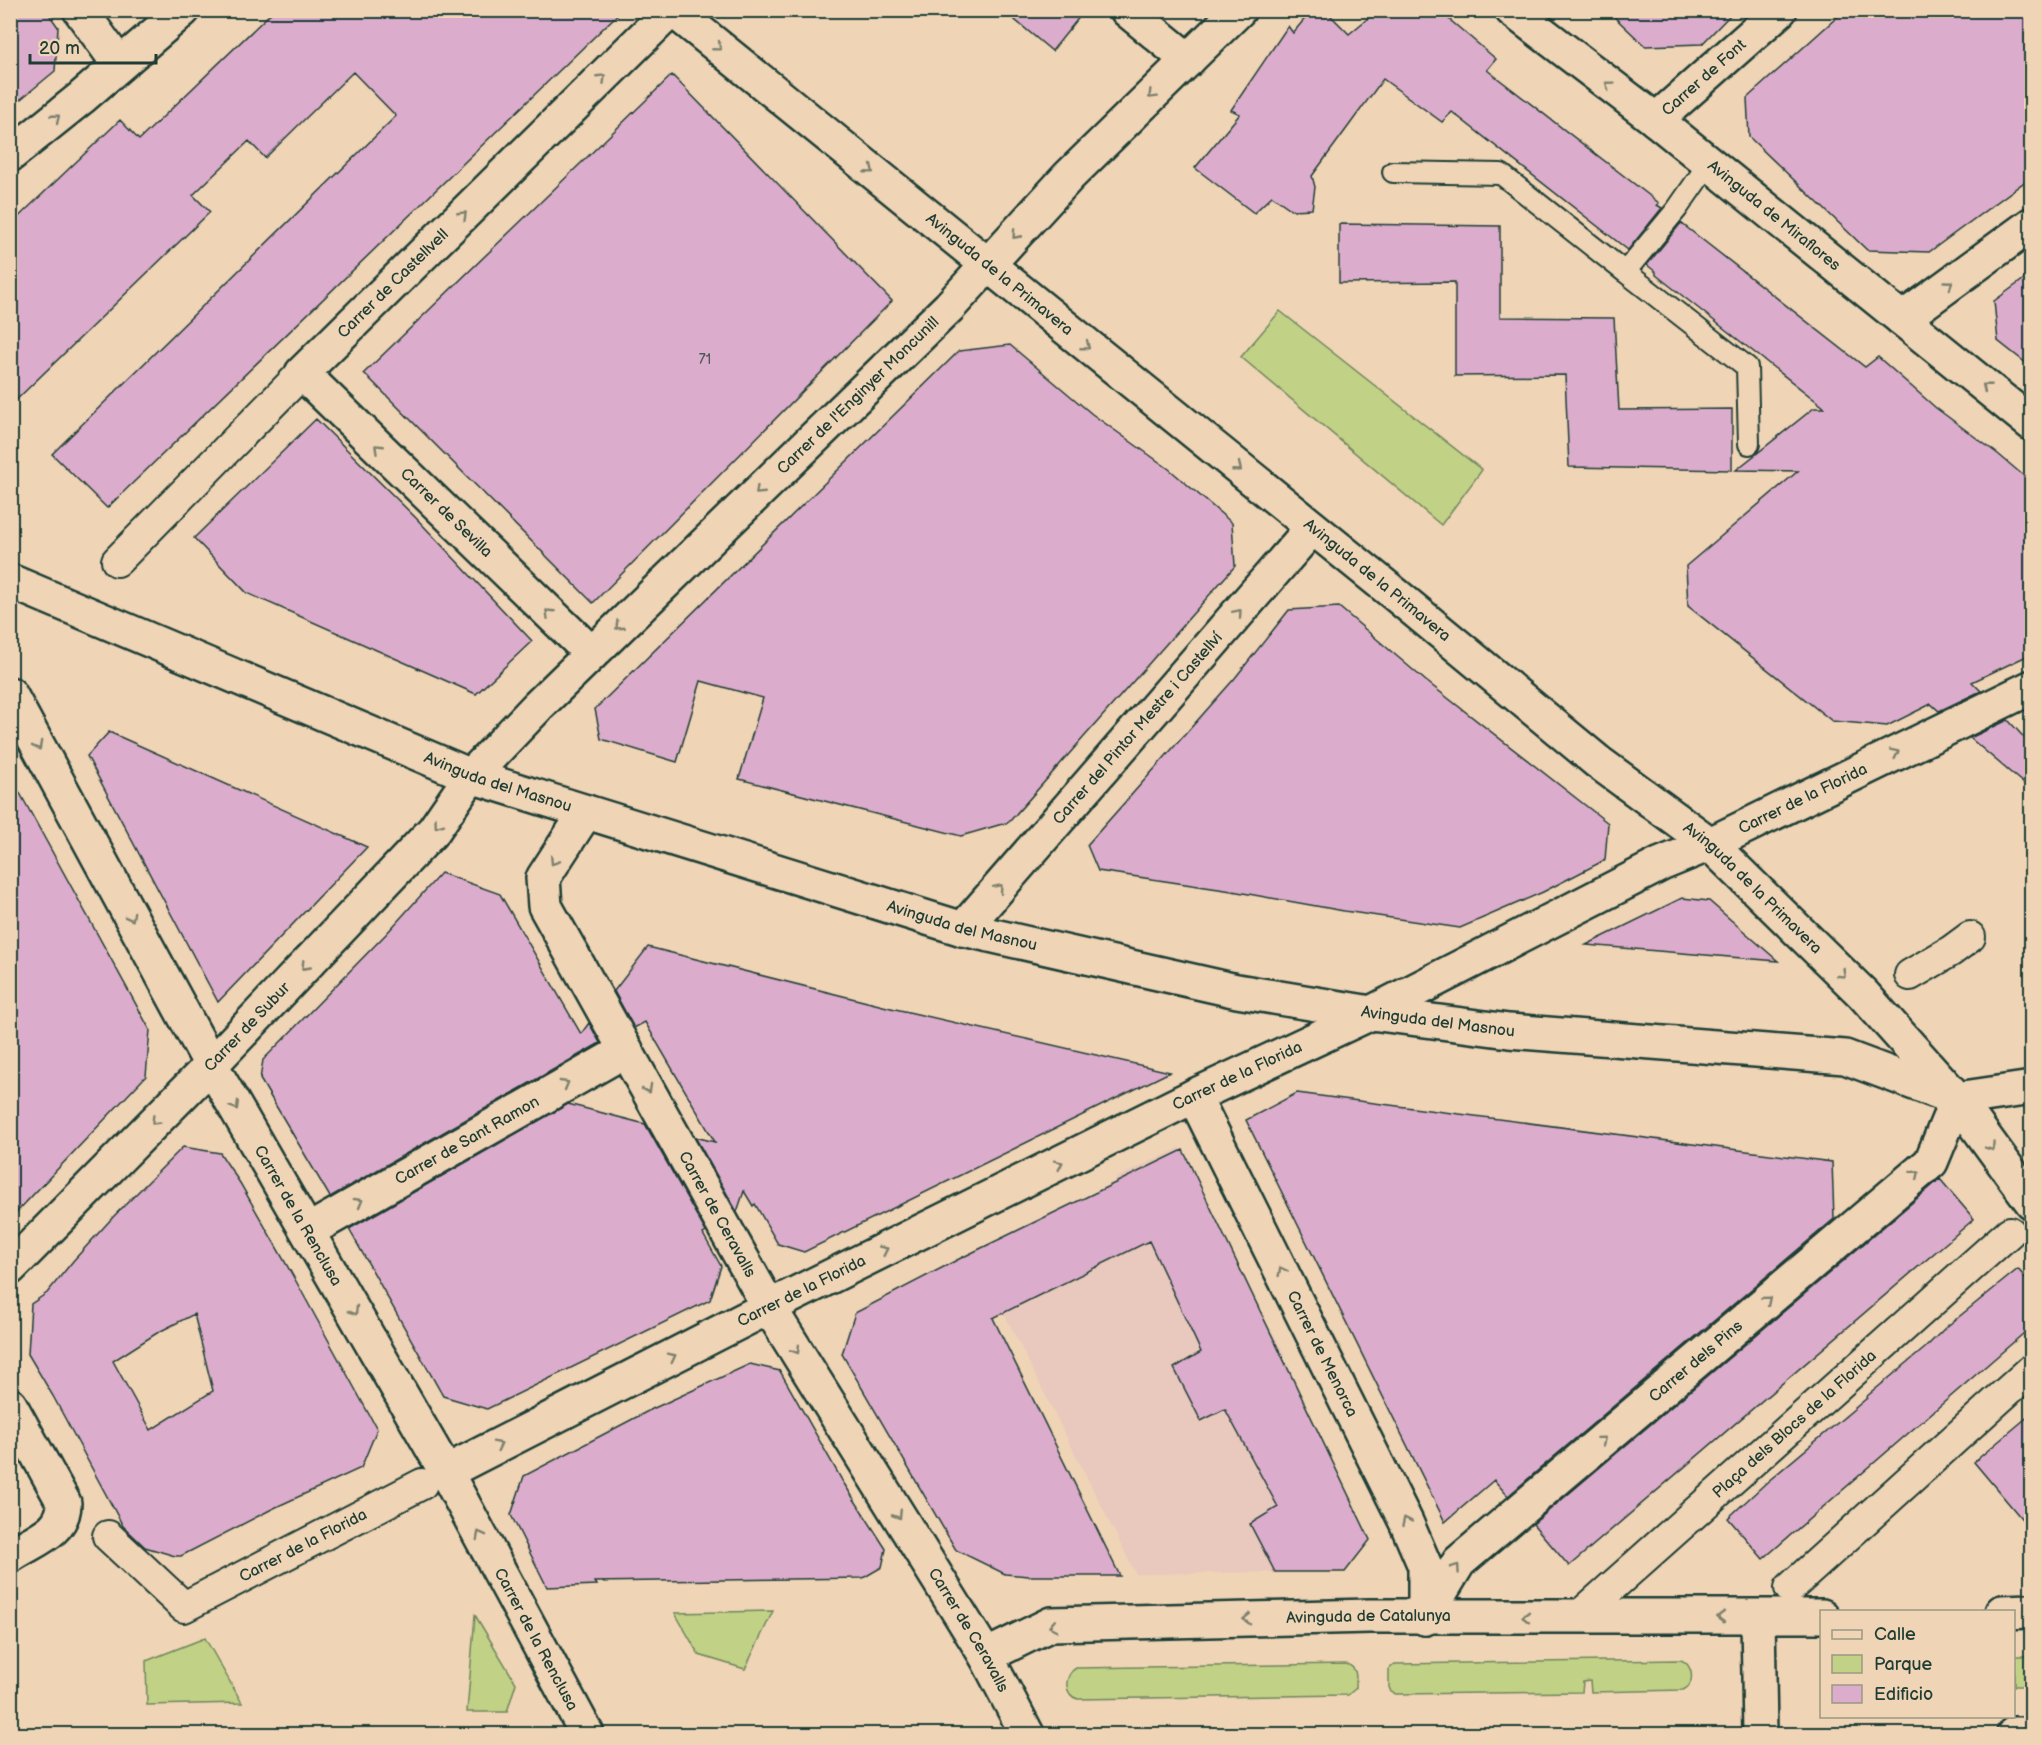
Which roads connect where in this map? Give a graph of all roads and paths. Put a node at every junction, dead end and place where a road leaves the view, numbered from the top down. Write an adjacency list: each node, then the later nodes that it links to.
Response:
1 (80, 10): 9 (street)
2 (183, 10): 9 (street)
3 (672, 10): 15 (street, Avinguda de la Primavera, one-way to 15); 18 (street, Carrer de Castellvell, one-way to 3)
4 (1127, 10): 8 (street)
5 (1239, 10): 8 (street, Carrer de l'Enginyer Moncunill)
6 (1512, 10): 10 (street, Avinguda de Miraflores, one-way to 6)
7 (1780, 10): 10 (street, Carrer de Font)
8 (1188, 60): 15 (street, Carrer de l'Enginyer Moncunill, one-way to 15)
9 (119, 64): 11 (street, one-way to 9)
10 (1656, 120): 12 (street, Avinguda de Miraflores)
11 (10, 155)
12 (1709, 163): 16 (lane); 17 (street, Avinguda de Miraflores)
13 (1393, 172): 16 (lane)
14 (2031, 224): 17 (street, one-way to 14)
15 (988, 266): 21 (street, Avinguda de la Primavera, one-way to 21); 24 (street, Carrer de l'Enginyer Moncunill, one-way to 24)
16 (1624, 271): 20 (lane)
17 (1902, 319): 19 (street, Avinguda de Miraflores, one-way to 17)
18 (302, 374): 22 (street, Carrer de Castellvell); 24 (street, Carrer de Sevilla, one-way to 18)
19 (2031, 424)
20 (1749, 444)
21 (1312, 528): 29 (street, Avinguda de la Primavera); 30 (street, Carrer del Pintor Mestre i Castellví, one-way to 21)
22 (117, 561)
23 (10, 581): 27 (street, Avinguda del Masnou)
24 (591, 653): 27 (street, Carrer de l'Enginyer Moncunill)
25 (2031, 687): 29 (street, Carrer de la Florida, one-way to 25)
26 (10, 694): 35 (street, Carrer de la Renclusa, one-way to 35)
27 (471, 776): 28 (street, Avinguda del Masnou); 35 (street, Carrer de Subur, one-way to 35)
28 (586, 812): 30 (street, Avinguda del Masnou); 34 (street, Carrer de Ceravalls, one-way to 34)
29 (1710, 844): 33 (street, Carrer de la Florida); 38 (street, Avinguda de la Primavera, one-way to 38)
30 (963, 929): 33 (street, Avinguda del Masnou)
31 (1970, 938): 32 (street)
32 (1910, 975)
33 (1371, 1013): 37 (street, Carrer de la Florida); 38 (street, Avinguda del Masnou)
34 (626, 1050): 40 (street, Carrer de Sant Ramon, one-way to 34); 43 (street, Carrer de Ceravalls, one-way to 43)
35 (211, 1065): 40 (street, Carrer de la Renclusa, one-way to 40); 42 (street, Carrer de Subur, one-way to 42)
36 (2031, 1088): 38 (street)
37 (1194, 1096): 43 (street, Carrer de la Florida, one-way to 37); 55 (street, Carrer de Menorca, one-way to 37)
38 (1958, 1099): 39 (street, Avinguda de la Primavera, one-way to 39); 55 (street, Carrer dels Pins, one-way to 38)
39 (2031, 1202)
40 (308, 1231): 46 (street, Carrer de la Renclusa, one-way to 46)
41 (2010, 1232): 53 (street, Plaça dels Blocs de la Florida)
42 (10, 1268)
43 (770, 1307): 46 (street, Carrer de la Florida, one-way to 43); 56 (street, Carrer de Ceravalls, one-way to 56)
44 (2031, 1369): 49 (street)
45 (10, 1405): 48 (street)
46 (434, 1478): 47 (street, Carrer de la Florida); 57 (street, Carrer de la Renclusa, one-way to 46)
47 (108, 1536)
48 (10, 1556)
49 (1790, 1588)
50 (2015, 1611): 51 (street)
51 (2031, 1611)
52 (1820, 1616): 54 (street, Avinguda de Catalunya)
53 (1578, 1617): 54 (street, Avinguda de Catalunya, one-way to 53); 55 (street, Avinguda de Catalunya, one-way to 55)
54 (1758, 1617): 59 (street)
55 (1425, 1618): 56 (street, Avinguda de Catalunya, one-way to 56)
56 (986, 1656): 58 (street, Carrer de Ceravalls)
57 (586, 1734)
58 (1027, 1734)
59 (1760, 1734)
60 (2014, 1734): 61 (street)
61 (2031, 1734)

